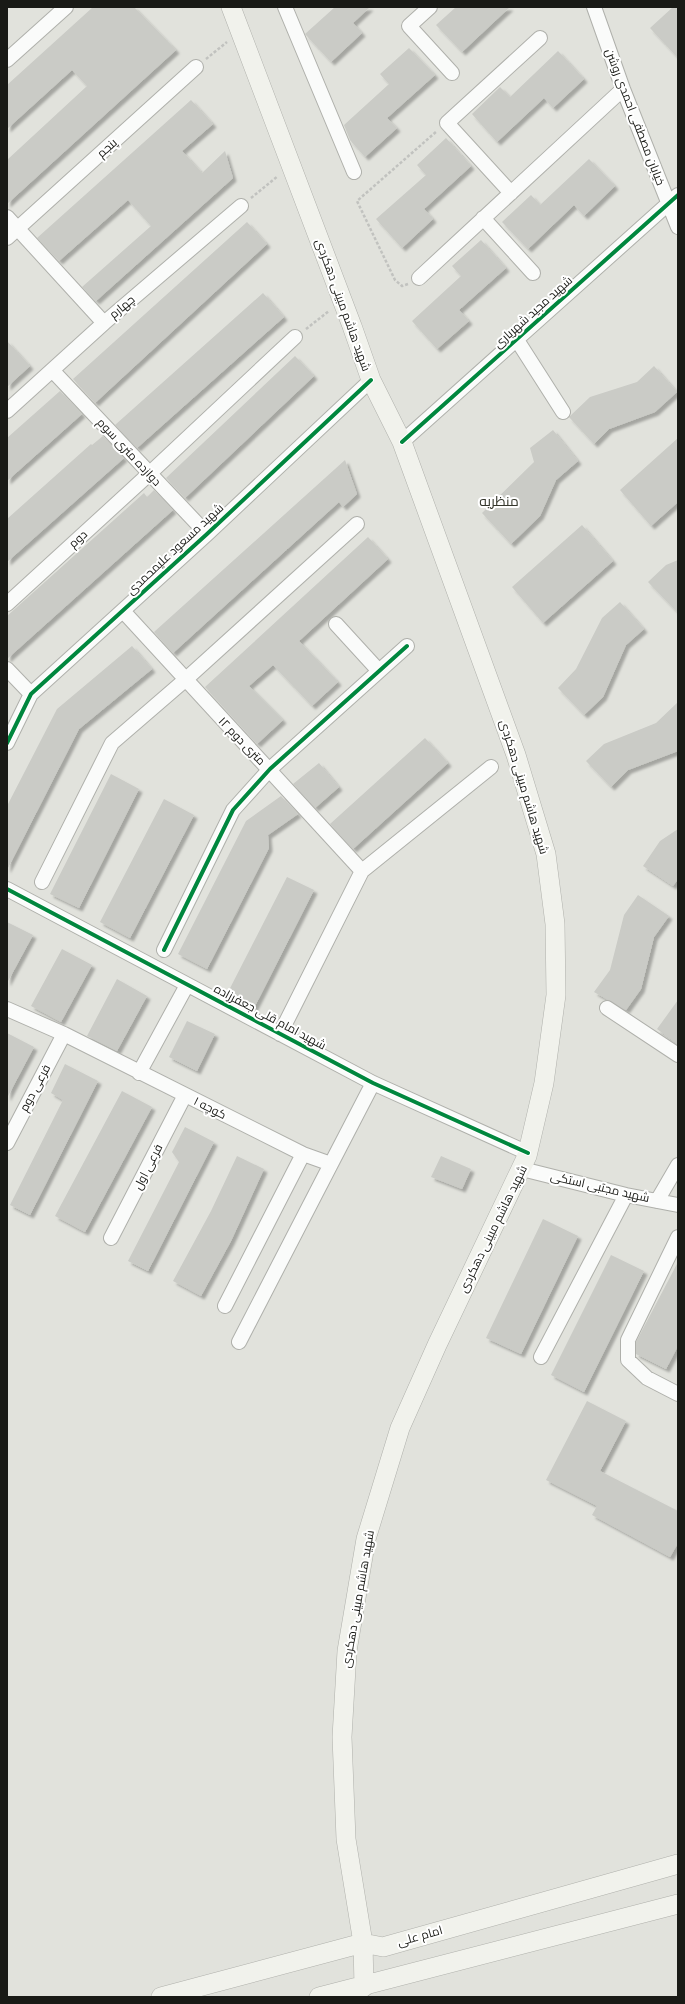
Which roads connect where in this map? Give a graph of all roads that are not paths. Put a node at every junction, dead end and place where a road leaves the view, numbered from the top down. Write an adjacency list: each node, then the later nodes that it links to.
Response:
1 (66, 7): 7 (street)
2 (230, 7): 25 (main road, شهید هاشم مبینی دهکردی)
3 (430, 7): 9 (street)
4 (594, 7): 10 (street, خیابان مصطفی احمدی روشن)
5 (289, 9): 11 (street)
6 (540, 38): 12 (street)
7 (7, 60)
8 (196, 67): 18 (street, پنجم)
9 (452, 72)
10 (623, 89): 12 (street); 13 (street, خیابان مصطفی احمدی روشن)
11 (354, 172)
12 (511, 193): 16 (street)
13 (673, 199): 17 (street, خیابان مصطفی احمدی روشن); 23 (street, شهید مجید شهریاری)
14 (241, 206): 21 (street, چهارم)
15 (7, 217): 18 (street)
16 (483, 218): 19 (street); 20 (street)
17 (678, 227)
18 (12, 233): 21 (street)
19 (533, 273)
20 (419, 278)
21 (104, 323): 24 (street, چهارم)
22 (295, 338): 29 (street, دوم)
23 (517, 340): 27 (street); 28 (street, شهید مجید شهریاری)
24 (52, 370): 26 (street, چهارم); 29 (street, دوازده متری سوم)
25 (371, 380): 28 (main road, شهید هاشم مبینی دهکردی); 31 (street, شهید مسعود علیمحمدی)
26 (7, 411)
27 (563, 412)
28 (402, 442): 58 (main road, شهید هاشم مبینی دهکردی)
29 (149, 474): 31 (street, دوازده متری سوم); 32 (street, دوم)
30 (357, 524): 38 (street)
31 (207, 534): 33 (street, شهید مسعود علیمحمدی)
32 (7, 604)
33 (123, 611): 38 (street, ۱۲ متری دوم); 39 (street, شهید مسعود علیمحمدی)
34 (336, 624): 37 (street)
35 (407, 646): 37 (street)
36 (7, 669): 39 (street)
37 (379, 671): 42 (street)
38 (185, 680): 42 (street, ۱۲ متری دوم); 44 (street)
39 (31, 694): 40 (street, شهید مسعود علیمحمدی)
40 (7, 743)
41 (491, 767): 43 (street)
42 (270, 769): 43 (street, ۱۲ متری دوم); 46 (street)
43 (362, 871): 51 (street)
44 (42, 882)
45 (7, 889): 47 (street, شهید امام قلی جعفرزاده)
46 (164, 950)
47 (187, 985): 51 (street, شهید امام قلی جعفرزاده); 53 (street)
48 (607, 1008): 52 (street)
49 (7, 1009): 50 (street, کوچه ۱)
50 (64, 1034): 53 (street, کوچه ۱); 56 (street, فرعی دوم)
51 (280, 1034): 54 (street, شهید امام قلی جعفرزاده)
52 (678, 1055)
53 (139, 1073): 55 (street, کوچه ۱)
54 (373, 1083): 58 (street, شهید امام قلی جعفرزاده); 59 (street)
55 (184, 1095): 57 (street, کوچه ۱); 65 (street, فرعی اول)
56 (7, 1143)
57 (303, 1154): 59 (street, کوچه ۱); 66 (street)
58 (525, 1161): 61 (street, شهید مجتبی استکی); 72 (main road, شهید هاشم مبینی دهکردی)
59 (331, 1164): 67 (street)
60 (678, 1165): 62 (street)
61 (626, 1195): 62 (street, شهید مجتبی استکی); 68 (street)
62 (657, 1201): 63 (street, شهید مجتبی استکی)
63 (678, 1205)
64 (678, 1237): 69 (street)
65 (111, 1238)
66 (225, 1306)
67 (239, 1342)
68 (541, 1357)
69 (678, 1394)
70 (678, 1864): 72 (main road, امام علی)
71 (678, 1904): 73 (main road)
72 (363, 1944): 73 (main road, شهید هاشم مبینی دهکردی); 74 (main road, امام علی)
73 (364, 1986): 75 (main road)
74 (161, 1997)
75 (319, 1997)

